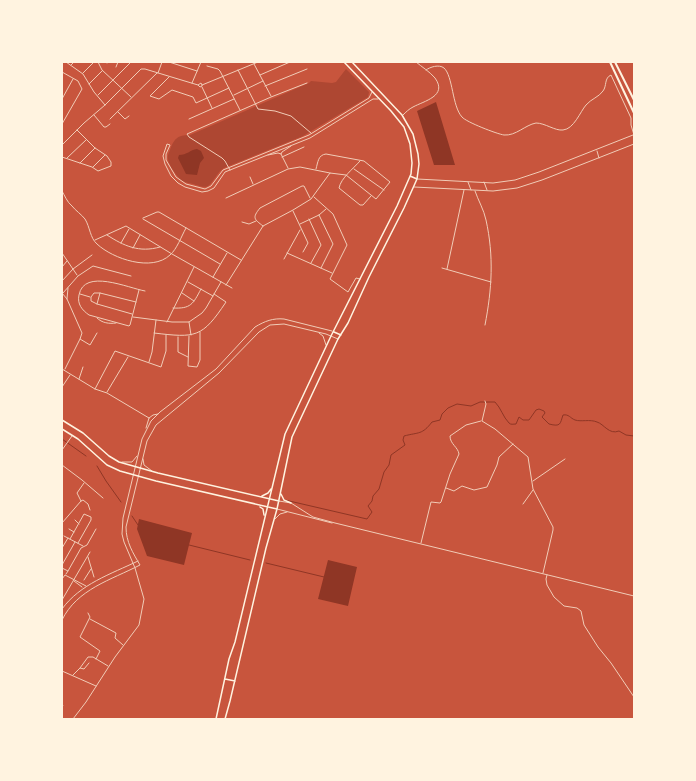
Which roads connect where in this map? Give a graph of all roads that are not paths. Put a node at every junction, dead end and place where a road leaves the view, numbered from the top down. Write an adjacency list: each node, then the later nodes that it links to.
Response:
1 (66, 62): 19 (street)
2 (74, 62): 19 (street)
3 (94, 62): 30 (street)
4 (98, 62): 24 (street)
5 (118, 62): 22 (street)
6 (131, 62): 35 (street)
7 (162, 62): 29 (street)
8 (169, 62): 27 (street)
9 (201, 62): 27 (street)
10 (251, 62): 21 (street)
11 (258, 62): 18 (street)
12 (290, 62): 31 (street)
13 (344, 62): 45 (main road)
14 (352, 62): 62 (main road)
15 (416, 62): 26 (street)
16 (610, 62): 60 (highway)
17 (615, 62): 54 (highway)
18 (254, 64): 21 (street); 31 (street)
19 (71, 65): 30 (street)
20 (207, 66): 33 (street)
21 (250, 66): 25 (street)
22 (116, 67)
23 (307, 69): 41 (street)
24 (102, 70): 35 (street); 39 (street)
25 (238, 70): 33 (street); 44 (street)
26 (426, 70): 62 (street); 72 (street)
27 (197, 71): 37 (street)
28 (62, 73): 34 (street)
29 (158, 73): 32 (street); 42 (street); 50 (street)
30 (83, 74): 39 (street)
31 (260, 75): 36 (street)
32 (169, 76): 37 (street); 48 (street)
33 (223, 76): 40 (street); 43 (street)
34 (73, 78): 51 (street); 66 (street)
35 (113, 80): 42 (street); 46 (street)
36 (263, 81): 41 (street); 44 (street)
37 (192, 83): 40 (street)
38 (307, 83): 49 (street)
39 (89, 84): 46 (street)
40 (202, 86): 48 (street)
41 (265, 86): 49 (street)
42 (122, 88): 50 (street); 56 (street)
43 (229, 88): 47 (street); 48 (street)
44 (248, 89): 47 (street); 55 (street)
45 (372, 92): 53 (main road); 69 (street)
46 (98, 96): 56 (street)
47 (233, 96): 52 (street)
48 (207, 97): 57 (street)
49 (271, 97): 55 (street)
50 (132, 98): 59 (street)
51 (62, 99)
52 (235, 99): 57 (street); 58 (street)
53 (379, 99): 70 (street); 97 (main road)
54 (634, 100)
55 (256, 104): 58 (street); 71 (street)
56 (105, 105): 61 (street)
57 (213, 108): 65 (street)
58 (240, 110): 90 (street)
59 (117, 112): 63 (street); 64 (street)
60 (634, 113)
61 (94, 115): 67 (street); 68 (street)
62 (402, 115): 99 (main road)
63 (129, 116)
64 (110, 119)
65 (189, 119)
66 (62, 124)
67 (110, 124)
68 (77, 130): 73 (street); 74 (street)
69 (318, 130): 70 (street); 71 (street)
70 (319, 132): 76 (street)
71 (312, 133): 90 (street)
72 (634, 135): 79 (street)
73 (86, 139): 78 (street); 86 (street)
74 (62, 144)
75 (634, 144): 85 (street)
76 (292, 146): 80 (street); 82 (street)
77 (304, 147): 84 (street)
78 (95, 148): 81 (street); 88 (street)
79 (597, 150): 85 (street); 101 (street)
80 (281, 154): 82 (street); 84 (street)
81 (105, 155): 89 (street); 89 (street)
82 (268, 155): 94 (street)
83 (62, 157): 86 (street)
84 (282, 157): 92 (street)
85 (599, 158): 109 (street)
86 (66, 159): 88 (street)
87 (361, 161): 91 (street); 93 (street); 104 (street)
88 (79, 163): 89 (street)
89 (92, 168)
90 (229, 168): 94 (street); 94 (street)
91 (353, 168): 96 (street); 104 (street)
92 (288, 169): 93 (street); 102 (street)
93 (316, 169): 95 (street)
94 (230, 170)
95 (330, 173): 96 (street); 110 (street)
96 (346, 175): 111 (street); 111 (street)
97 (410, 176): 99 (main road); 153 (main road)
98 (250, 177): 102 (street)
99 (417, 178): 100 (street); 103 (main road)
100 (468, 182): 101 (street); 107 (street)
101 (484, 182): 109 (street)
102 (253, 184): 112 (street)
103 (414, 187): 105 (street); 188 (main road)
104 (384, 190): 111 (street)
105 (464, 190): 107 (street); 148 (street)
106 (62, 191): 127 (street)
107 (471, 191): 108 (street)
108 (475, 191): 109 (street); 157 (street)
109 (488, 191)
110 (313, 196): 113 (street); 114 (street)
111 (372, 196)
112 (226, 198)
113 (311, 199): 115 (street); 118 (street)
114 (327, 208): 116 (street); 149 (street)
115 (293, 210): 120 (street); 121 (street)
116 (319, 215): 117 (street); 145 (street)
117 (309, 220): 120 (street); 141 (street)
118 (257, 221): 119 (street); 121 (street)
119 (242, 222)
120 (299, 225): 124 (street)
121 (263, 226): 139 (street)
122 (130, 228): 125 (street); 126 (street); 129 (street)
123 (186, 228): 128 (street); 128 (street); 132 (street)
124 (301, 229): 133 (street); 135 (street)
125 (106, 234): 127 (street); 129 (street)
126 (140, 234): 130 (street); 131 (street)
127 (94, 240): 136 (street)
128 (179, 241): 136 (street); 142 (street)
129 (120, 244): 131 (street)
130 (161, 247): 131 (street); 136 (street)
131 (132, 248)
132 (227, 252): 139 (street); 142 (street)
133 (304, 252)
134 (62, 253): 140 (street)
135 (287, 253): 138 (street); 141 (street)
136 (172, 254): 144 (street)
137 (92, 255): 147 (street)
138 (284, 259)
139 (241, 260): 158 (street)
140 (67, 261): 143 (street); 147 (street)
141 (311, 263): 145 (street)
142 (220, 264): 152 (street)
143 (62, 267)
144 (195, 267): 152 (street); 155 (street)
145 (321, 268): 149 (street)
146 (442, 268): 148 (street)
147 (73, 269): 150 (street); 154 (street)
148 (447, 270): 157 (street)
149 (332, 273): 153 (street)
150 (78, 276): 151 (street); 159 (street)
151 (131, 276)
152 (213, 277): 156 (street)
153 (360, 279): 183 (main road)
154 (62, 281)
155 (187, 281): 161 (street); 166 (street)
156 (221, 282): 158 (street); 168 (street)
157 (491, 282): 180 (street)
158 (226, 284): 160 (street)
159 (68, 288): 164 (street); 170 (street)
160 (232, 288)
161 (201, 289): 168 (street); 171 (street)
162 (139, 290): 163 (street); 167 (street); 172 (street)
163 (145, 291)
164 (63, 293): 170 (street)
165 (100, 293): 169 (street); 172 (street); 173 (street)
166 (181, 293): 171 (street); 174 (street)
167 (79, 294): 169 (street); 176 (street)
168 (213, 295): 179 (street); 181 (street)
169 (90, 297): 173 (street)
170 (67, 299): 191 (street)
171 (194, 301): 174 (street)
172 (136, 302): 175 (street)
173 (97, 304): 175 (street)
174 (173, 308): 178 (street)
175 (133, 314): 176 (street)
176 (132, 317): 177 (street)
177 (156, 320): 178 (street); 185 (street)
178 (167, 322): 179 (street)
179 (189, 322): 187 (street)
180 (485, 325)
181 (200, 332): 187 (street); 195 (street)
182 (319, 332): 190 (street); 193 (street); 203 (street)
183 (334, 332): 188 (main road); 190 (main road); 202 (street)
184 (97, 333): 191 (street)
185 (154, 333): 186 (street); 196 (street)
186 (166, 335): 189 (street); 196 (street)
187 (190, 335): 189 (street); 195 (street)
188 (341, 335): 192 (main road)
189 (178, 336): 195 (street)
190 (332, 336): 192 (street); 193 (main road)
191 (80, 339): 199 (street)
192 (338, 339): 232 (main road)
193 (326, 348): 229 (main road)
194 (128, 356): 196 (street); 205 (street); 206 (street)
195 (188, 358)
196 (148, 364)
197 (83, 366): 201 (street)
198 (62, 369): 199 (street)
199 (64, 370): 200 (street)
200 (71, 374): 201 (street); 204 (street)
201 (78, 379): 205 (street)
202 (200, 381): 203 (street); 208 (street)
203 (204, 386): 218 (street)
204 (62, 387)
205 (95, 390): 206 (street)
206 (107, 393): 209 (street)
207 (485, 402): 211 (street)
208 (158, 414): 209 (street); 213 (street)
209 (149, 418): 213 (street)
210 (62, 420): 220 (main road)
211 (482, 421): 215 (street); 230 (street)
212 (62, 429): 214 (main road)
213 (146, 430): 217 (street)
214 (73, 435): 216 (street); 225 (main road)
215 (513, 444): 228 (street); 230 (street)
216 (62, 450)
217 (138, 454): 220 (street); 222 (street)
218 (143, 456): 223 (street); 224 (street)
219 (565, 459): 228 (street)
220 (119, 462): 222 (main road)
221 (62, 465): 227 (street)
222 (135, 467): 223 (main road); 225 (street)
223 (140, 468): 224 (main road); 226 (street)
224 (158, 473): 233 (main road)
225 (133, 476): 226 (main road); 266 (street)
226 (137, 477): 240 (main road); 264 (street)
227 (84, 482): 234 (street); 236 (street)
228 (533, 482): 231 (street)
229 (272, 488): 233 (main road); 235 (main road)
230 (445, 488): 259 (street)
231 (533, 489): 239 (street); 271 (street)
232 (281, 490): 237 (main road); 238 (main road)
233 (260, 497): 235 (main road)
234 (103, 498)
235 (269, 499): 237 (main road); 241 (main road)
236 (81, 501): 243 (street); 248 (street)
237 (279, 501): 238 (street); 242 (main road)
238 (291, 503): 249 (street)
239 (523, 504)
240 (258, 506): 241 (main road); 245 (main road)
241 (267, 508): 242 (main road); 245 (main road)
242 (277, 509): 244 (street); 247 (main road)
243 (90, 510)
244 (287, 512): 247 (street); 249 (street)
245 (265, 517): 293 (main road)
246 (74, 520): 250 (street)
247 (274, 520): 294 (main road)
248 (62, 523)
249 (335, 523): 259 (street)
250 (79, 524): 253 (street); 258 (street)
251 (69, 529): 253 (street)
252 (96, 529): 260 (street)
253 (74, 532): 256 (street)
254 (64, 536): 255 (street)
255 (68, 538): 256 (street); 261 (street)
256 (70, 539): 257 (street)
257 (75, 542): 258 (street); 265 (street)
258 (78, 543): 260 (street)
259 (420, 544): 271 (street)
260 (83, 546): 270 (street)
261 (62, 548)
262 (90, 552): 263 (street)
263 (88, 556): 268 (street); 276 (street)
264 (138, 561): 266 (street); 269 (street)
265 (62, 564)
266 (133, 564): 269 (street); 278 (street)
267 (62, 568): 270 (street)
268 (91, 568): 274 (street); 277 (street)
269 (135, 568): 285 (street); 286 (street)
270 (68, 571): 273 (street)
271 (543, 574): 272 (street)
272 (547, 574): 280 (street); 296 (street)
273 (65, 575): 275 (street); 276 (street)
274 (94, 577)
275 (62, 580)
276 (74, 580): 278 (street); 279 (street); 281 (street)
277 (84, 580)
278 (86, 586): 279 (street)
279 (83, 588): 282 (street)
280 (634, 595)
281 (62, 600)
282 (62, 609)
283 (88, 613): 284 (street)
284 (89, 619): 286 (street); 287 (street)
285 (62, 620)
286 (124, 646): 289 (street)
287 (96, 659): 289 (street); 290 (street)
288 (89, 663): 290 (street)
289 (108, 666): 295 (street)
290 (80, 668): 292 (street)
291 (62, 670): 292 (street)
292 (72, 675): 295 (street)
293 (225, 679): 294 (main road); 299 (main road)
294 (235, 681): 300 (main road)
295 (96, 686): 298 (street)
296 (634, 697)
297 (634, 718): 301 (street)
298 (73, 719)
299 (216, 719)
300 (225, 719)
301 (632, 719)

